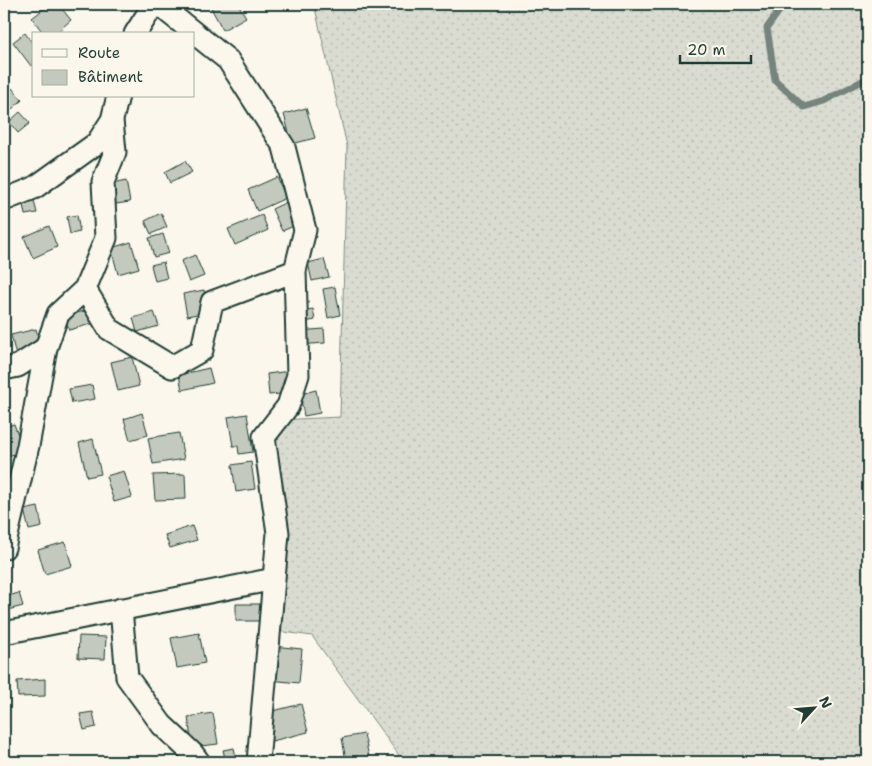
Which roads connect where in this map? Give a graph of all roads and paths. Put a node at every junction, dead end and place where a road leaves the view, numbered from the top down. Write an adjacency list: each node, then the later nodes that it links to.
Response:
1 (154, 4): 3 (street)
2 (158, 4): 4 (street)
3 (137, 32)
4 (193, 32)
5 (195, 34): 9 (street)
6 (118, 98): 7 (street)
7 (112, 120): 8 (street); 10 (street)
8 (4, 200)
9 (296, 271): 10 (street); 14 (street)
10 (85, 289): 11 (street)
11 (46, 348): 12 (street); 13 (street)
12 (4, 369)
13 (4, 548)
14 (274, 579): 15 (street); 18 (street)
15 (121, 609): 16 (street); 17 (street)
16 (4, 633)
17 (199, 762)
18 (258, 762)

